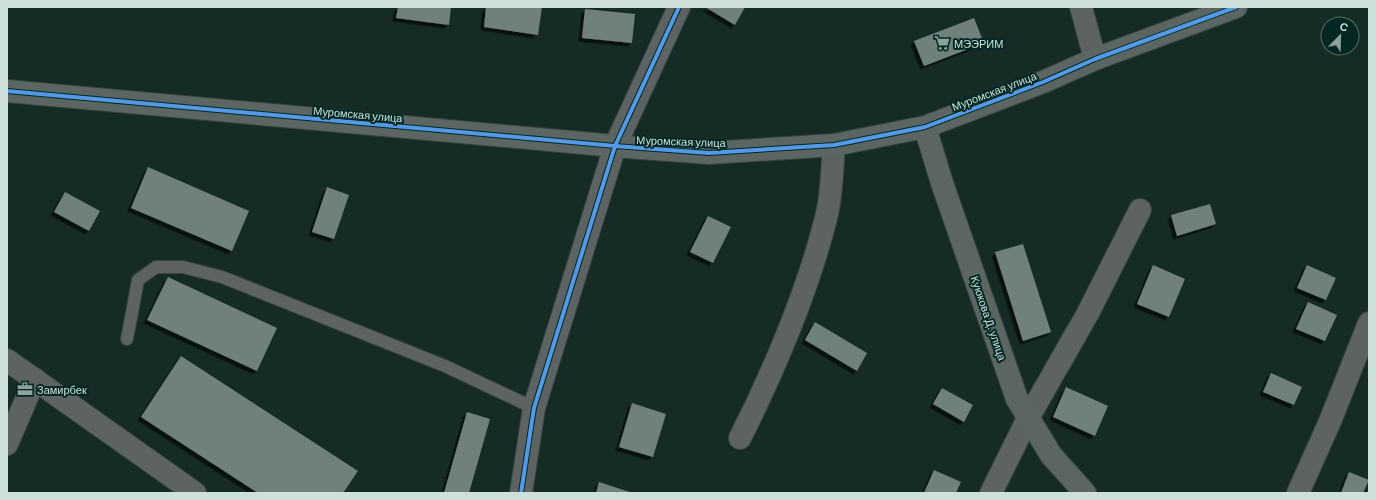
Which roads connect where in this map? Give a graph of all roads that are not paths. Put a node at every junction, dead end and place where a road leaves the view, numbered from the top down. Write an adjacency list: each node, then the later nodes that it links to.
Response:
1 (679, 7): 8 (street)
2 (1081, 7): 4 (street)
3 (1236, 7): 4 (street, Муромская улица)
4 (1095, 59): 6 (street, Муромская улица)
5 (7, 91): 8 (street, Муромская улица)
6 (925, 126): 7 (street, Муромская улица); 15 (street, Куюкова Д. улица)
7 (834, 145): 8 (street, Муромская улица); 16 (street)
8 (615, 146): 14 (street)
9 (1140, 210): 15 (street)
10 (1369, 323): 22 (street)
11 (126, 339): 14 (lane)
12 (7, 360): 13 (street)
13 (35, 379): 17 (street); 18 (street)
14 (534, 408): 19 (street)
15 (1028, 418): 20 (street); 21 (street, Куюкова Д. улица)
16 (740, 438)
17 (7, 444)
18 (195, 493)
19 (521, 493)
20 (991, 493)
21 (1085, 493)
22 (1298, 493)

